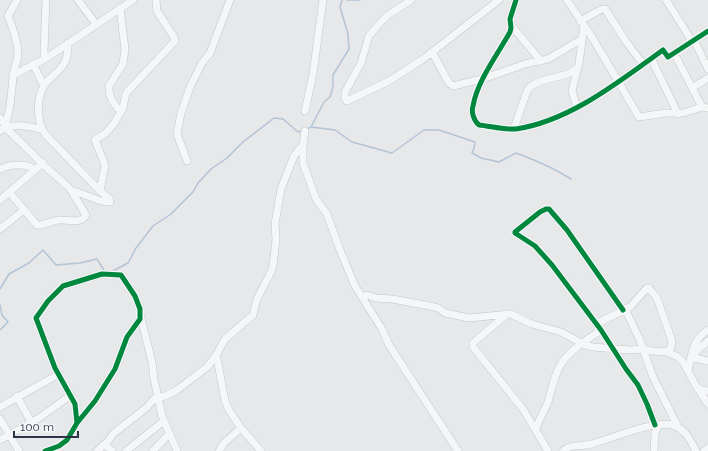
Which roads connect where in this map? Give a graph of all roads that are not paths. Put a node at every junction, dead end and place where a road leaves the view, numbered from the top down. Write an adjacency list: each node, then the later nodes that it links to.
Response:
1 (17, 0): 30 (street)
2 (46, 0): 24 (street)
3 (78, 0): 15 (street)
4 (133, 0): 13 (street)
5 (156, 0): 39 (street)
6 (230, 0): 47 (street)
7 (323, 0): 38 (street)
8 (411, 0): 21 (street)
9 (499, 0): 21 (street)
10 (516, 0): 16 (street)
11 (567, 0): 14 (street)
12 (670, 1): 19 (street)
13 (120, 8): 15 (street); 39 (street)
14 (582, 23): 18 (street); 27 (street); 33 (street)
15 (96, 24): 20 (street)
16 (511, 25): 25 (street); 32 (street)
17 (708, 31): 19 (street)
18 (582, 39): 25 (street); 28 (street)
19 (693, 40): 22 (street); 29 (street)
20 (68, 43): 24 (street); 34 (street)
21 (432, 52): 32 (street)
22 (674, 53): 23 (street); 35 (street)
23 (651, 58): 27 (street); 40 (street)
24 (45, 59): 26 (street)
25 (541, 62): 32 (street)
26 (33, 64): 30 (street); 34 (street)
27 (644, 64): 33 (street)
28 (577, 68): 36 (street); 43 (street)
29 (708, 69)
30 (13, 75): 42 (street)
31 (708, 78): 35 (street)
32 (482, 79): 43 (street)
33 (618, 82): 36 (street); 40 (street)
34 (44, 86): 44 (street)
35 (692, 88): 37 (street)
36 (577, 107): 43 (street)
37 (705, 108): 40 (street)
38 (305, 111)
39 (121, 112): 52 (street)
40 (678, 114)
41 (0, 118): 42 (street)
42 (4, 128): 44 (street); 48 (street)
43 (514, 129)
44 (43, 130): 52 (street)
45 (305, 131): 46 (street)
46 (303, 145): 57 (street); 68 (street)
47 (187, 161)
48 (43, 163): 50 (street); 51 (street)
49 (0, 169): 50 (street)
50 (34, 170): 53 (street)
51 (71, 190): 52 (street); 55 (street)
52 (100, 191)
53 (9, 192): 54 (street); 55 (street)
54 (0, 200)
55 (24, 210): 56 (street)
56 (0, 230)
57 (362, 297): 59 (street); 102 (street)
58 (624, 310): 61 (street); 61 (street); 66 (street); 67 (street)
59 (507, 314): 64 (street); 87 (street)
60 (141, 318): 72 (street); 77 (street); 83 (street)
61 (599, 327): 64 (street); 65 (street)
62 (708, 330): 69 (street)
63 (708, 341): 69 (street)
64 (582, 343): 65 (street); 87 (street)
65 (613, 349): 66 (street); 84 (street)
66 (643, 349): 67 (street); 85 (street)
67 (667, 352): 71 (street)
68 (216, 356): 77 (street); 86 (street)
69 (691, 356): 70 (street); 71 (street)
70 (708, 361)
71 (688, 372): 73 (street)
72 (59, 374): 75 (street); 76 (street)
73 (698, 389): 74 (street); 78 (street)
74 (708, 391)
75 (71, 395): 82 (street); 83 (street)
76 (17, 396): 79 (street); 82 (street)
77 (159, 398): 81 (street); 91 (street)
78 (708, 404)
79 (0, 407)
80 (0, 420): 89 (street)
81 (164, 421): 88 (street); 97 (street)
82 (32, 422): 89 (street)
83 (77, 423): 94 (street)
84 (657, 425): 85 (street); 104 (street); 105 (street)
85 (678, 427): 106 (street)
86 (241, 428): 100 (street); 101 (street)
87 (536, 430): 103 (street)
88 (169, 434): 98 (street); 99 (street)
89 (10, 435): 90 (street); 93 (street)
90 (0, 440)
91 (105, 444): 95 (street); 96 (street)
92 (708, 448): 107 (street)
93 (19, 451)
94 (45, 451)
95 (97, 451)
96 (112, 451)
97 (126, 451)
98 (153, 451)
99 (177, 451)
100 (219, 451)
101 (260, 451)
102 (458, 451)
103 (548, 451)
104 (563, 451)
105 (654, 451)
106 (696, 451)
107 (704, 451)

